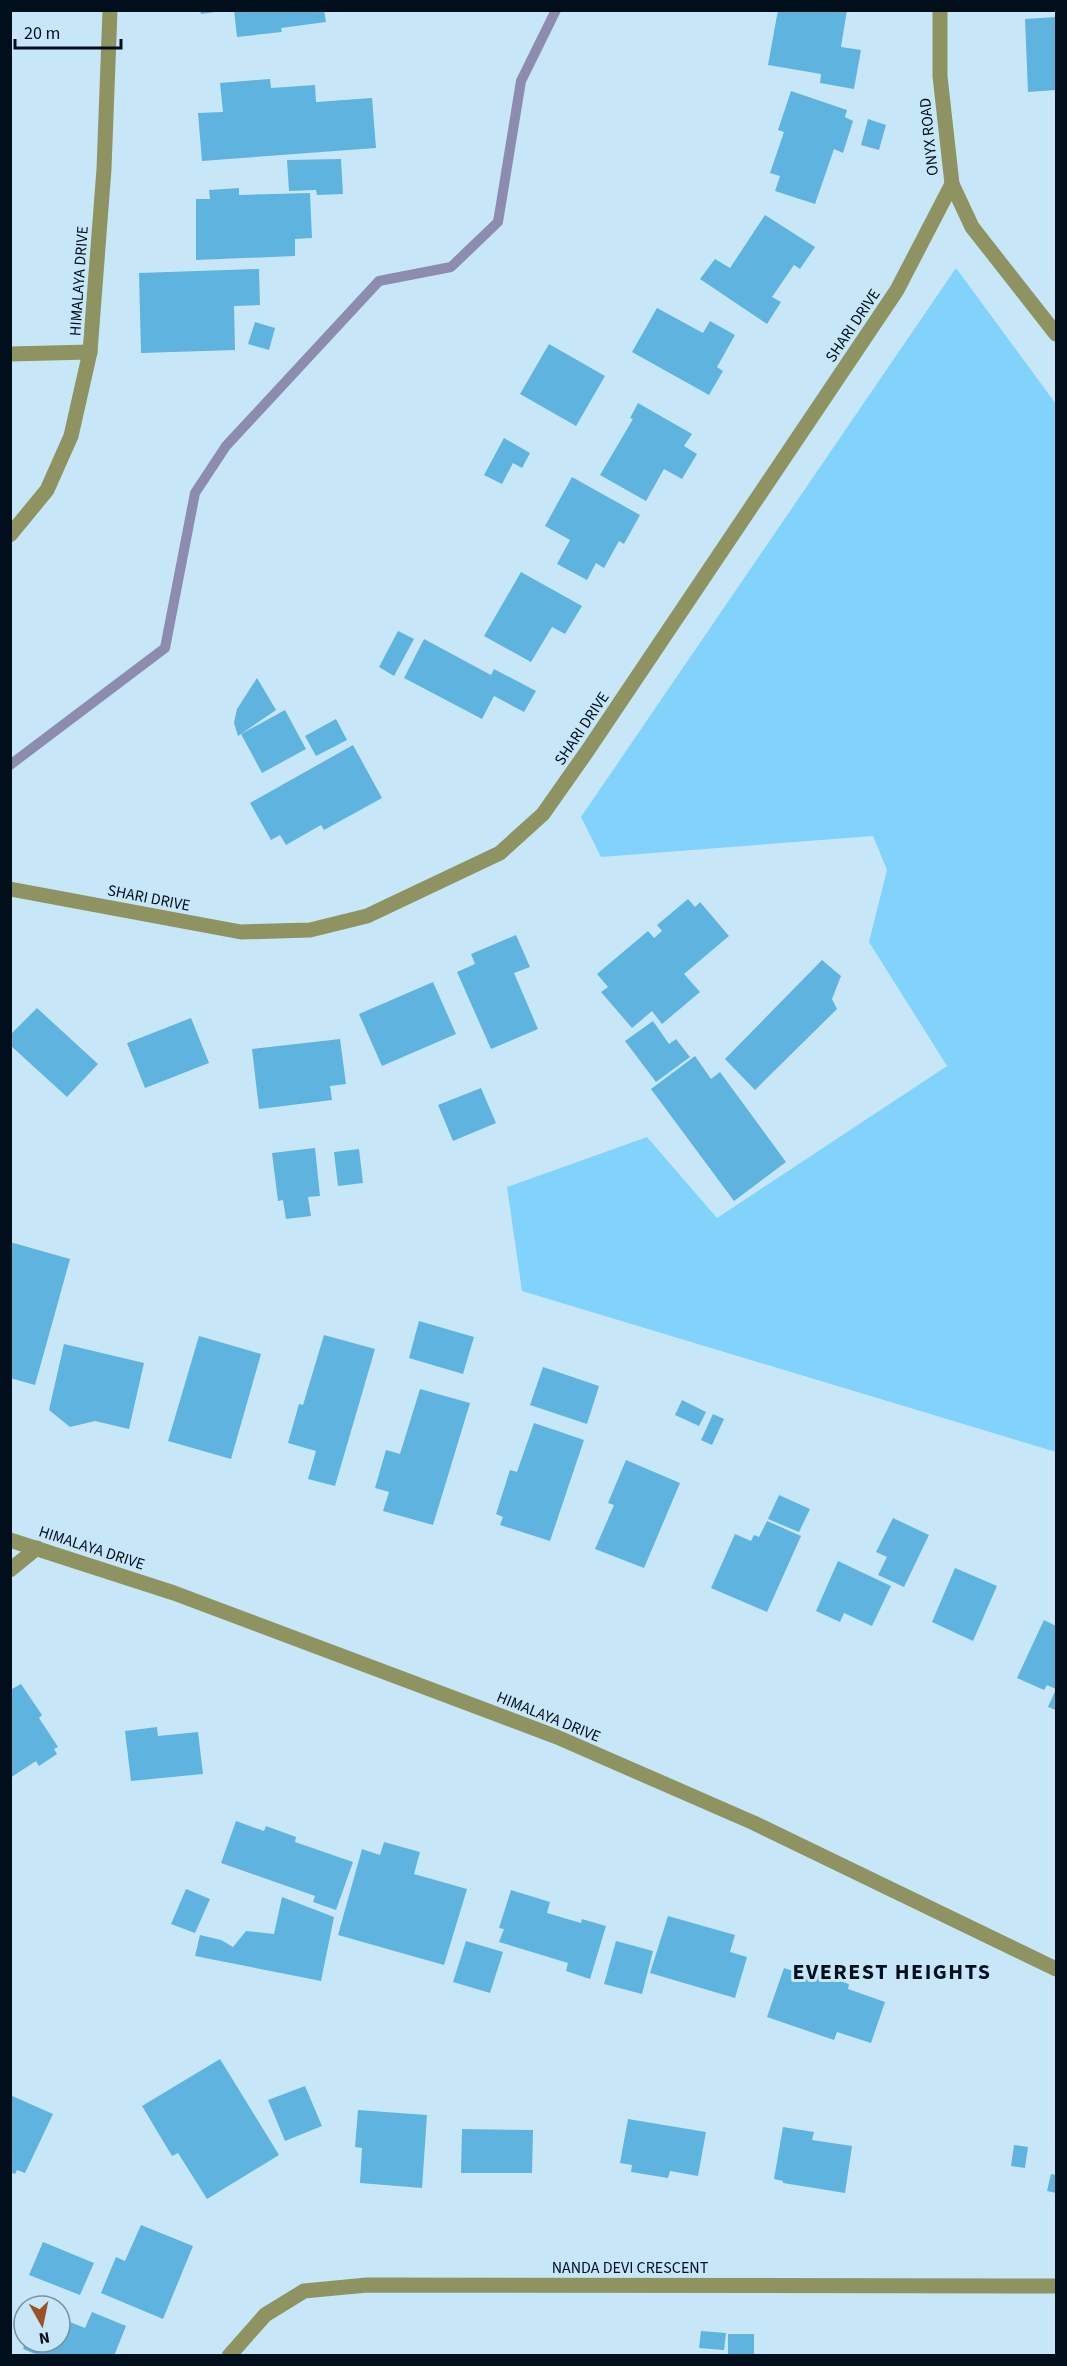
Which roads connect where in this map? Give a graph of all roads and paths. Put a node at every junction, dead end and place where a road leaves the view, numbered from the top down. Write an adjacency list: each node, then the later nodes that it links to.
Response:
1 (110, 10): 5 (street, HIMALAYA DRIVE)
2 (940, 10): 3 (street, ONYX ROAD)
3 (952, 184): 4 (street, ONYX ROAD); 8 (street, SHARI DRIVE)
4 (1056, 334)
5 (90, 352): 6 (street); 7 (street, HIMALAYA DRIVE)
6 (10, 354)
7 (10, 535)
8 (10, 889)
9 (10, 1540): 10 (street, HIMALAYA DRIVE)
10 (37, 1548): 11 (street); 12 (street, HIMALAYA DRIVE)
11 (10, 1570)
12 (1056, 1969)
13 (1056, 2286): 14 (street, NANDA DEVI CRESCENT)
14 (229, 2355)

